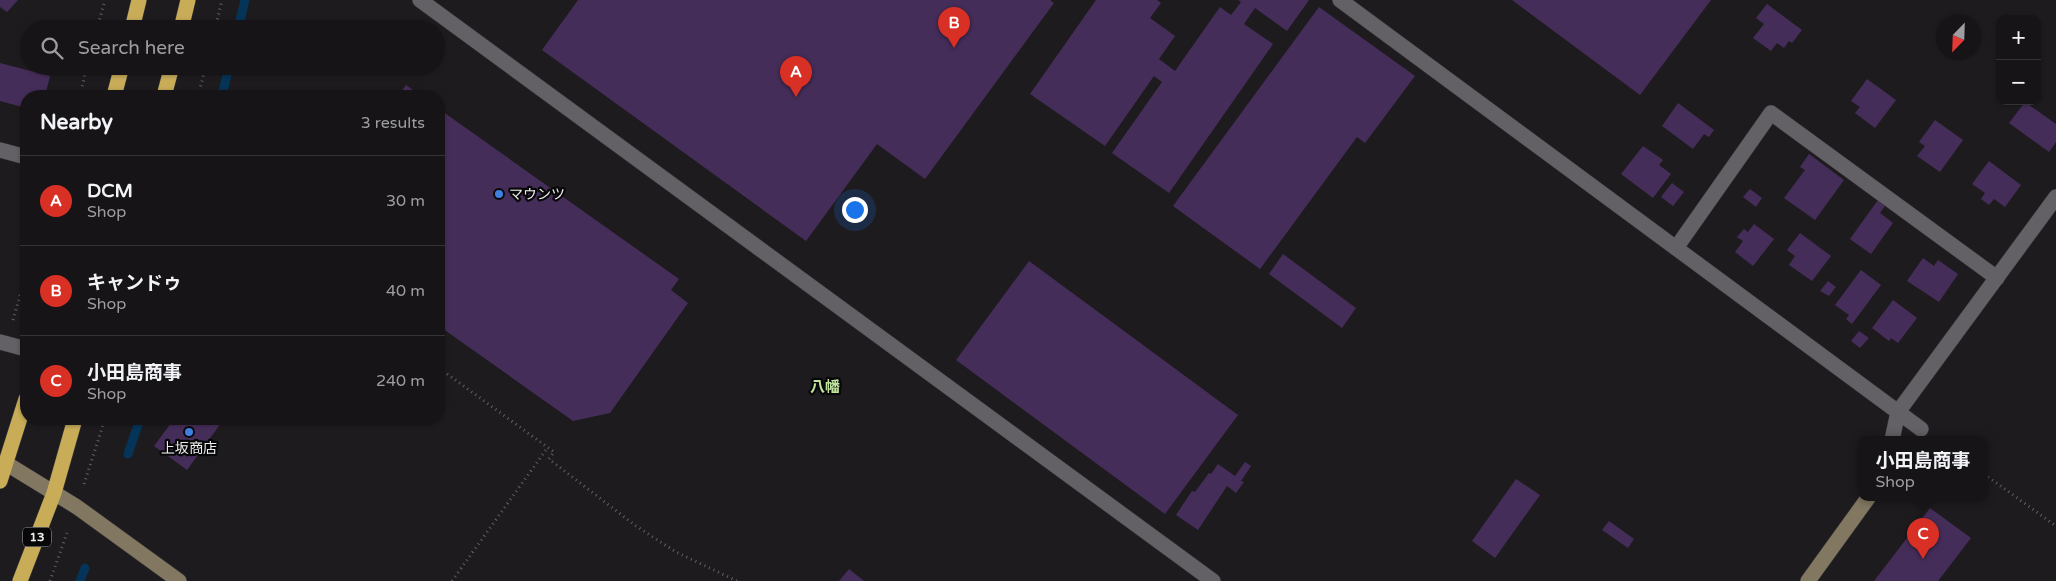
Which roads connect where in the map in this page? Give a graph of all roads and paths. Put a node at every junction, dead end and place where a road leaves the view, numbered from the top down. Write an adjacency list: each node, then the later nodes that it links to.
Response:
1 (105, 0): 7 (path)
2 (140, 0): 8 (highway)
3 (188, 0): 9 (highway)
4 (222, 0): 10 (path)
5 (420, 0): 43 (street)
6 (1340, 0): 22 (street)
7 (99, 20)
8 (134, 20)
9 (183, 20)
10 (217, 20)
11 (85, 75): 15 (path)
12 (120, 75): 16 (highway)
13 (170, 75): 17 (highway)
14 (204, 75): 18 (path)
15 (81, 90)
16 (116, 90)
17 (166, 90)
18 (200, 90)
19 (0, 150): 20 (street)
20 (20, 155)
21 (2056, 197): 23 (street)
22 (1676, 248): 23 (street); 27 (street)
23 (1997, 278): 27 (street)
24 (0, 342): 25 (street)
25 (20, 347)
26 (445, 372): 32 (path)
27 (1898, 412): 30 (street); 31 (street)
28 (20, 418): 33 (highway)
29 (73, 425): 36 (highway, 13)
30 (1921, 429)
31 (1893, 436)
32 (548, 447): 41 (path); 42 (path)
33 (6, 464): 35 (highway); 36 (street)
34 (1988, 477): 38 (path)
35 (0, 481)
36 (54, 493): 39 (highway, 13); 40 (street)
37 (1866, 501): 44 (street)
38 (2056, 526)
39 (20, 581)
40 (179, 581)
41 (452, 581)
42 (737, 581)
43 (1213, 581)
44 (1808, 581)

